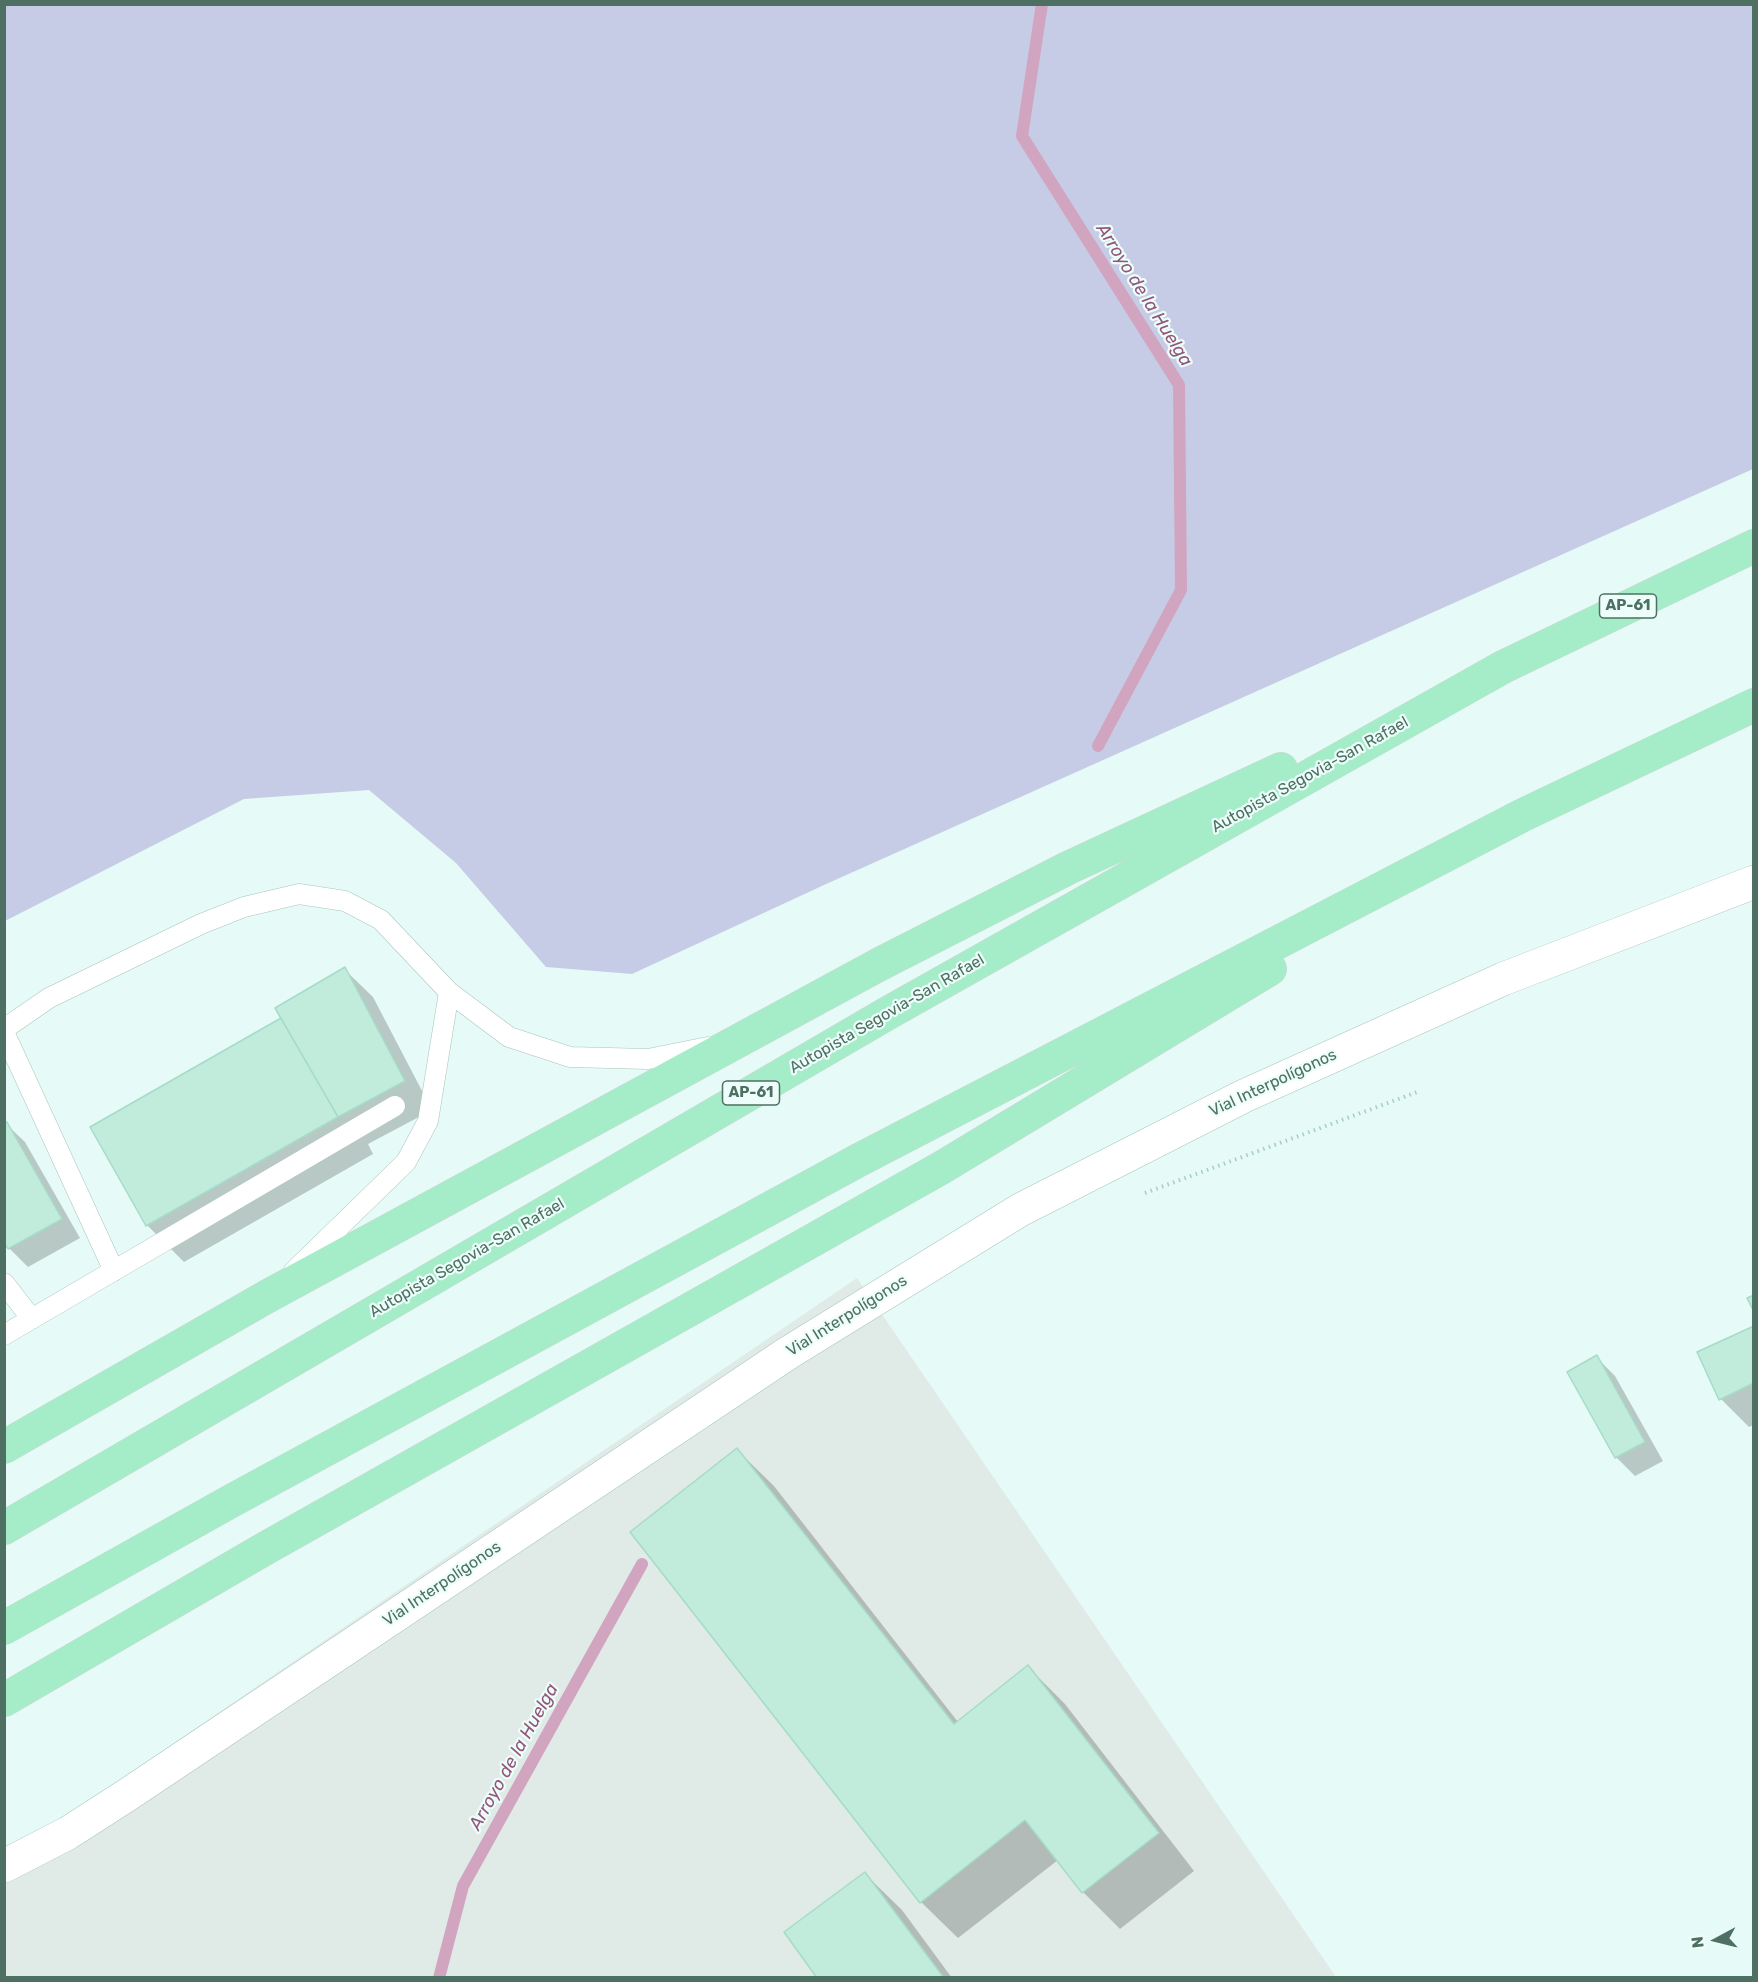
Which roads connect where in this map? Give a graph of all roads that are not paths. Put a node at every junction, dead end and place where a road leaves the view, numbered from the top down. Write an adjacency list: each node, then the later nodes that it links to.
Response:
1 (1754, 546): 2 (highway, Autopista Segovia-San Rafael / AP-61)
2 (1503, 667): 8 (highway); 16 (highway, Autopista Segovia-San Rafael / AP-61)
3 (1754, 705): 4 (highway)
4 (1523, 815): 17 (highway); 18 (highway)
5 (1754, 882): 19 (main road, Vial Interpolígonos)
6 (448, 992): 7 (lane); 8 (lane); 12 (lane)
7 (4, 1030): 10 (lane)
8 (743, 1039): 12 (highway)
9 (395, 1106): 10 (lane)
10 (114, 1270): 13 (lane)
11 (4, 1283): 13 (lane)
12 (268, 1296): 15 (highway)
13 (32, 1319): 14 (lane)
14 (4, 1335)
15 (4, 1445)
16 (4, 1528)
17 (4, 1628)
18 (4, 1700)
19 (4, 1866)

